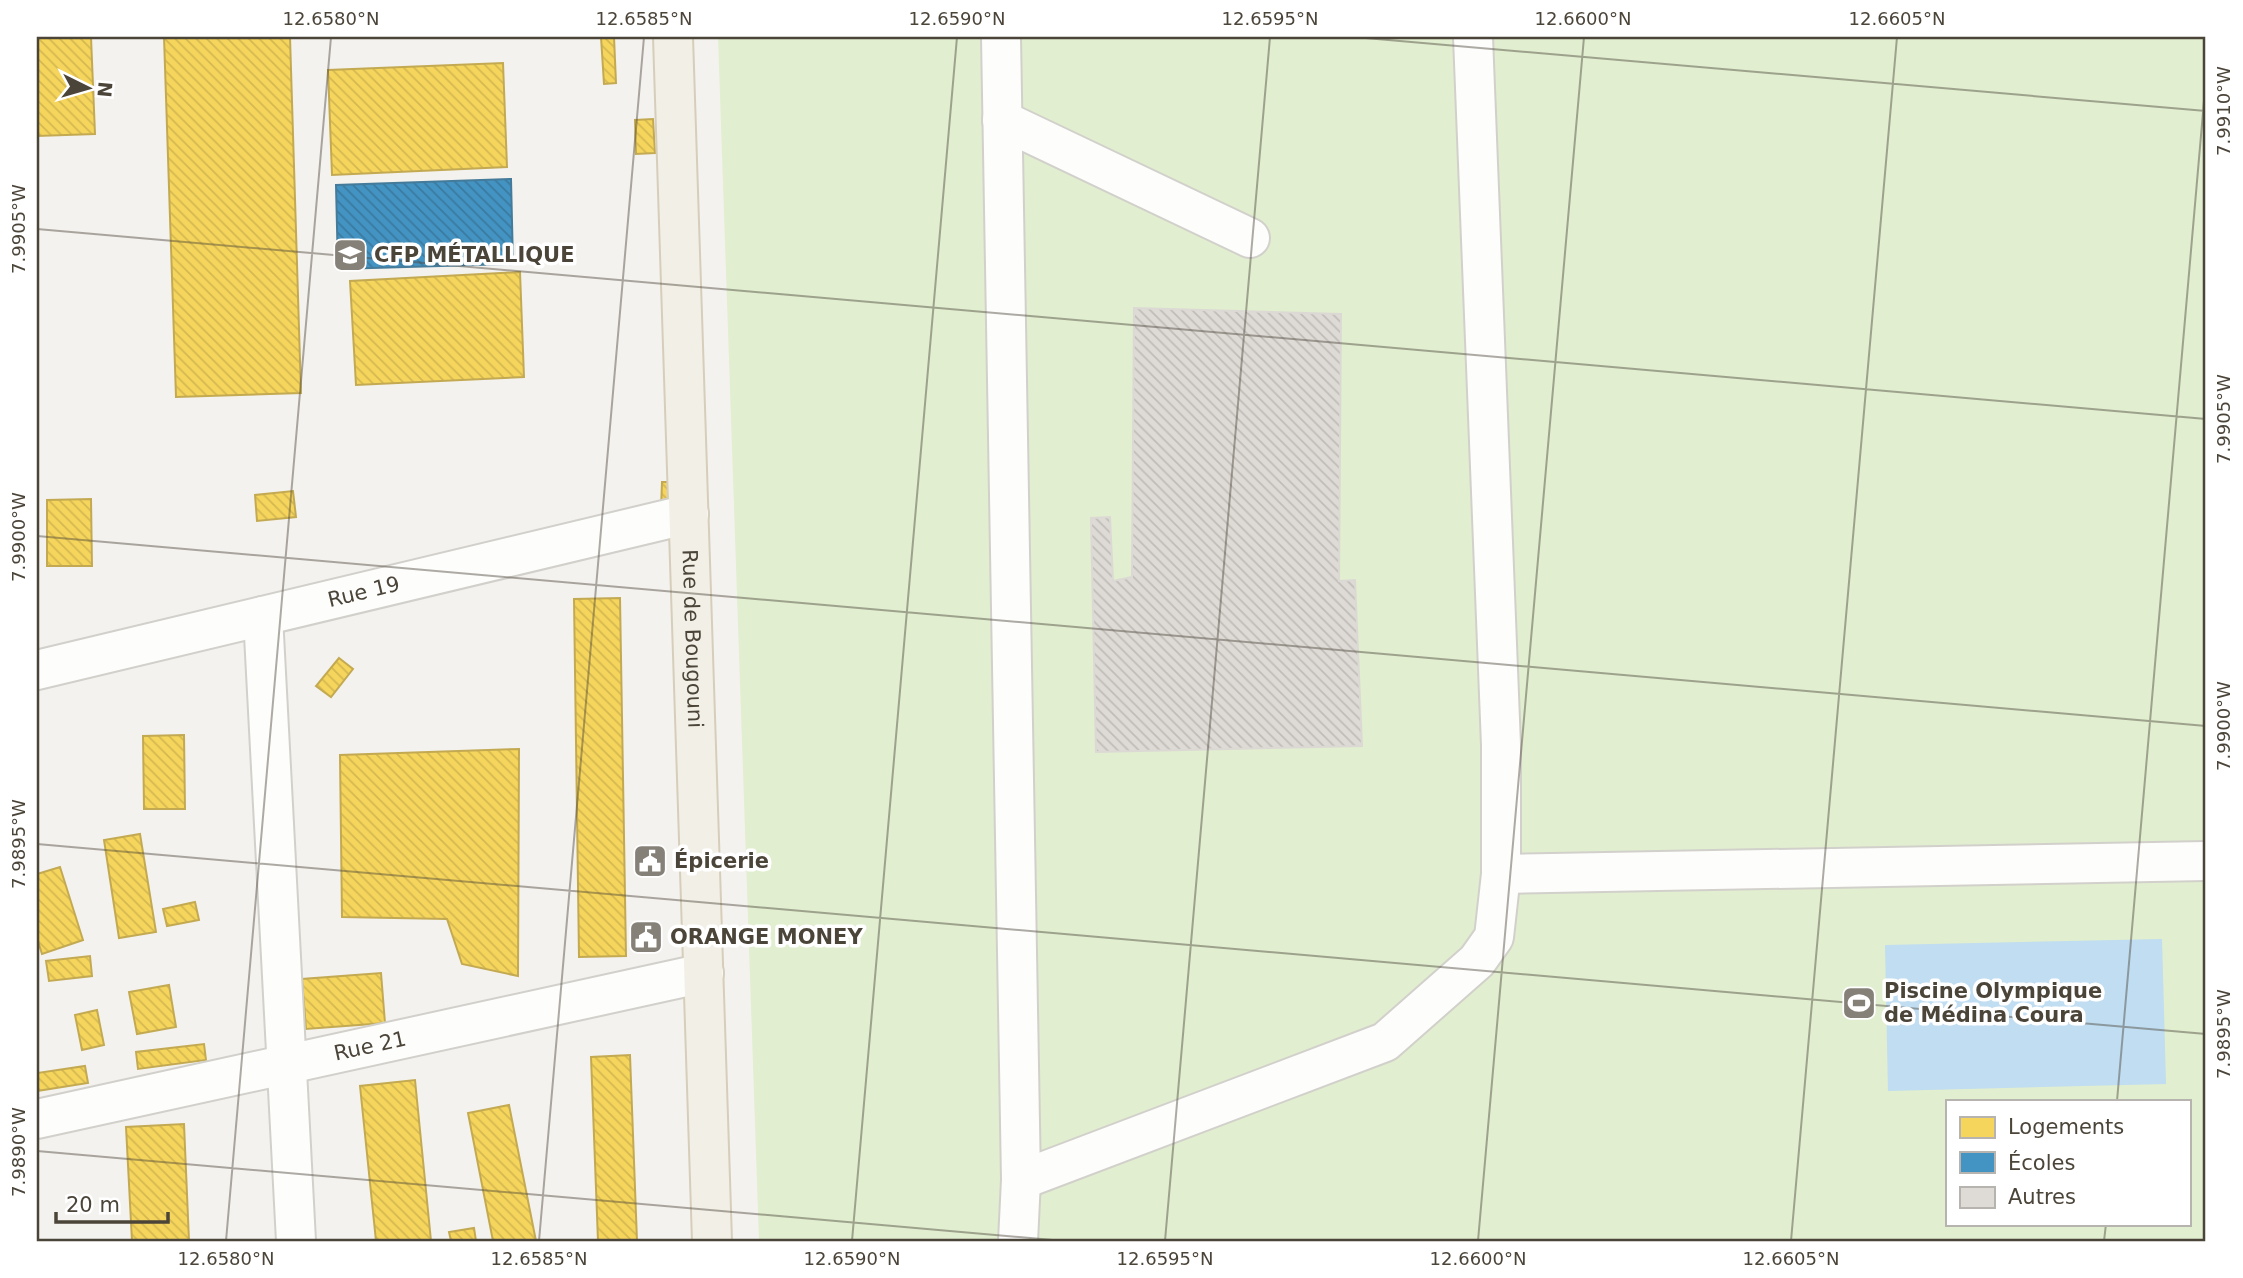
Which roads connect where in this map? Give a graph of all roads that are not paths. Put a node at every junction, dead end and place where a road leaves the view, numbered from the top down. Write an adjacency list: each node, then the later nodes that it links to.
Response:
1 (673, 37): 6 (main road, Rue de Bougouni)
2 (1001, 37): 4 (street)
3 (1473, 37): 10 (street)
4 (1002, 120): 5 (street); 14 (street)
5 (1250, 238)
6 (690, 514): 7 (street, Rue 19); 11 (main road, Rue de Bougouni)
7 (263, 616): 8 (street, Rue 19); 12 (street)
8 (37, 670)
9 (2206, 861): 10 (street)
10 (1501, 874): 14 (street)
11 (704, 973): 12 (street, Rue 21); 16 (main road, Rue de Bougouni)
12 (288, 1065): 13 (street, Rue 21); 15 (street)
13 (37, 1119)
14 (1021, 1180): 17 (street)
15 (296, 1241)
16 (712, 1241)
17 (1017, 1241)

